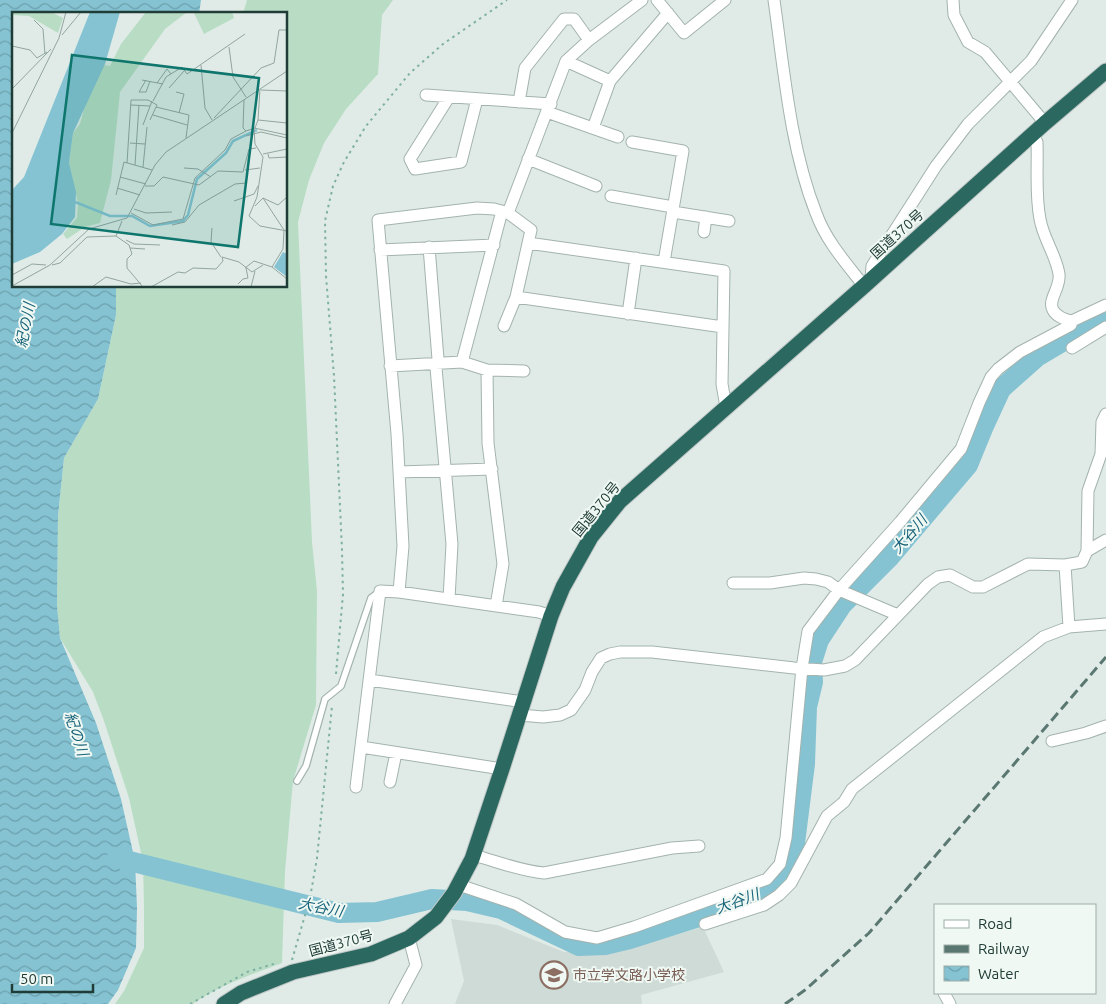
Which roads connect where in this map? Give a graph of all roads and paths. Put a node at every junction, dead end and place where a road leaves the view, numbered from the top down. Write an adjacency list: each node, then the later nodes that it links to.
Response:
1 (507, 0): 72 (path)
2 (642, 0): 9 (street)
3 (657, 0): 8 (street)
4 (725, 0): 8 (street)
5 (774, 0): 38 (street)
6 (953, 0): 13 (street)
7 (1072, 0): 13 (street)
8 (668, 13): 12 (street)
9 (589, 40): 10 (street); 17 (street)
10 (566, 60): 12 (street); 18 (street)
11 (1106, 71): 19 (highway, 国道370号)
12 (610, 81): 20 (street)
13 (1010, 82): 19 (street); 38 (street)
14 (426, 96): 15 (street)
15 (449, 97): 16 (street); 16 (street)
16 (477, 99): 17 (street)
17 (519, 102): 18 (street)
18 (549, 108): 20 (street); 24 (street)
19 (1045, 123): 21 (highway, 国道370号)
20 (592, 128): 22 (street)
21 (1032, 135): 38 (highway, 国道370号); 42 (street)
22 (618, 137)
23 (632, 142): 27 (street)
24 (528, 159): 25 (street); 28 (street)
25 (596, 186)
26 (611, 196): 27 (street)
27 (673, 209): 29 (street); 37 (street)
28 (505, 212): 32 (street); 33 (street); 35 (street)
29 (706, 217): 30 (street); 31 (street)
30 (729, 221)
31 (704, 232)
32 (528, 243): 36 (street); 39 (street)
33 (494, 244): 34 (street); 47 (street)
34 (429, 248): 35 (street); 48 (street)
35 (380, 250): 49 (street)
36 (636, 258): 37 (street); 41 (street)
37 (664, 262): 44 (street)
38 (868, 282): 52 (highway, 国道370号)
39 (516, 297): 41 (street); 43 (street)
40 (1106, 305): 42 (street)
41 (628, 314): 44 (street)
42 (1072, 321): 61 (street)
43 (504, 326)
44 (723, 327): 52 (street)
45 (1106, 327): 46 (street)
46 (1072, 348)
47 (462, 362): 48 (street); 50 (street)
48 (437, 363): 49 (street); 55 (street)
49 (390, 366): 56 (street)
50 (487, 370): 51 (street); 54 (street)
51 (524, 371)
52 (726, 407): 67 (highway, 国道370号)
53 (1106, 414): 58 (street)
54 (492, 470): 55 (street); 65 (street)
55 (445, 471): 56 (street); 64 (street)
56 (399, 472): 63 (street)
57 (1106, 540): 58 (street)
58 (1087, 551): 59 (street)
59 (1065, 565): 66 (street); 69 (street)
60 (733, 583): 61 (street)
61 (839, 590): 66 (street); 70 (street)
62 (380, 591): 63 (street); 71 (street); 72 (lane)
63 (399, 592): 64 (street)
64 (449, 599): 65 (street)
65 (496, 606): 67 (street)
66 (898, 615): 70 (street)
67 (551, 616): 73 (highway, 国道370号)
68 (1106, 624): 69 (street)
69 (1068, 627): 85 (street)
70 (802, 668): 73 (street); 84 (street)
71 (369, 680): 73 (street); 76 (street)
72 (334, 693): 79 (lane); 88 (path)
73 (522, 708): 78 (highway, 国道370号)
74 (1106, 726): 75 (street)
75 (1052, 740)
76 (360, 747): 77 (street); 81 (street)
77 (396, 752): 78 (street); 80 (street)
78 (502, 770): 83 (highway, 国道370号)
79 (297, 781)
80 (390, 782)
81 (356, 787)
82 (698, 846): 83 (street)
83 (473, 855): 84 (highway, 国道370号)
84 (456, 889): 86 (highway, 国道370号)
85 (705, 924)
86 (409, 938): 88 (highway, 国道370号); 91 (street)
87 (278, 963): 89 (path)
88 (293, 972): 90 (highway, 国道370号)
89 (190, 1004)
90 (224, 1004)
91 (394, 1004)

